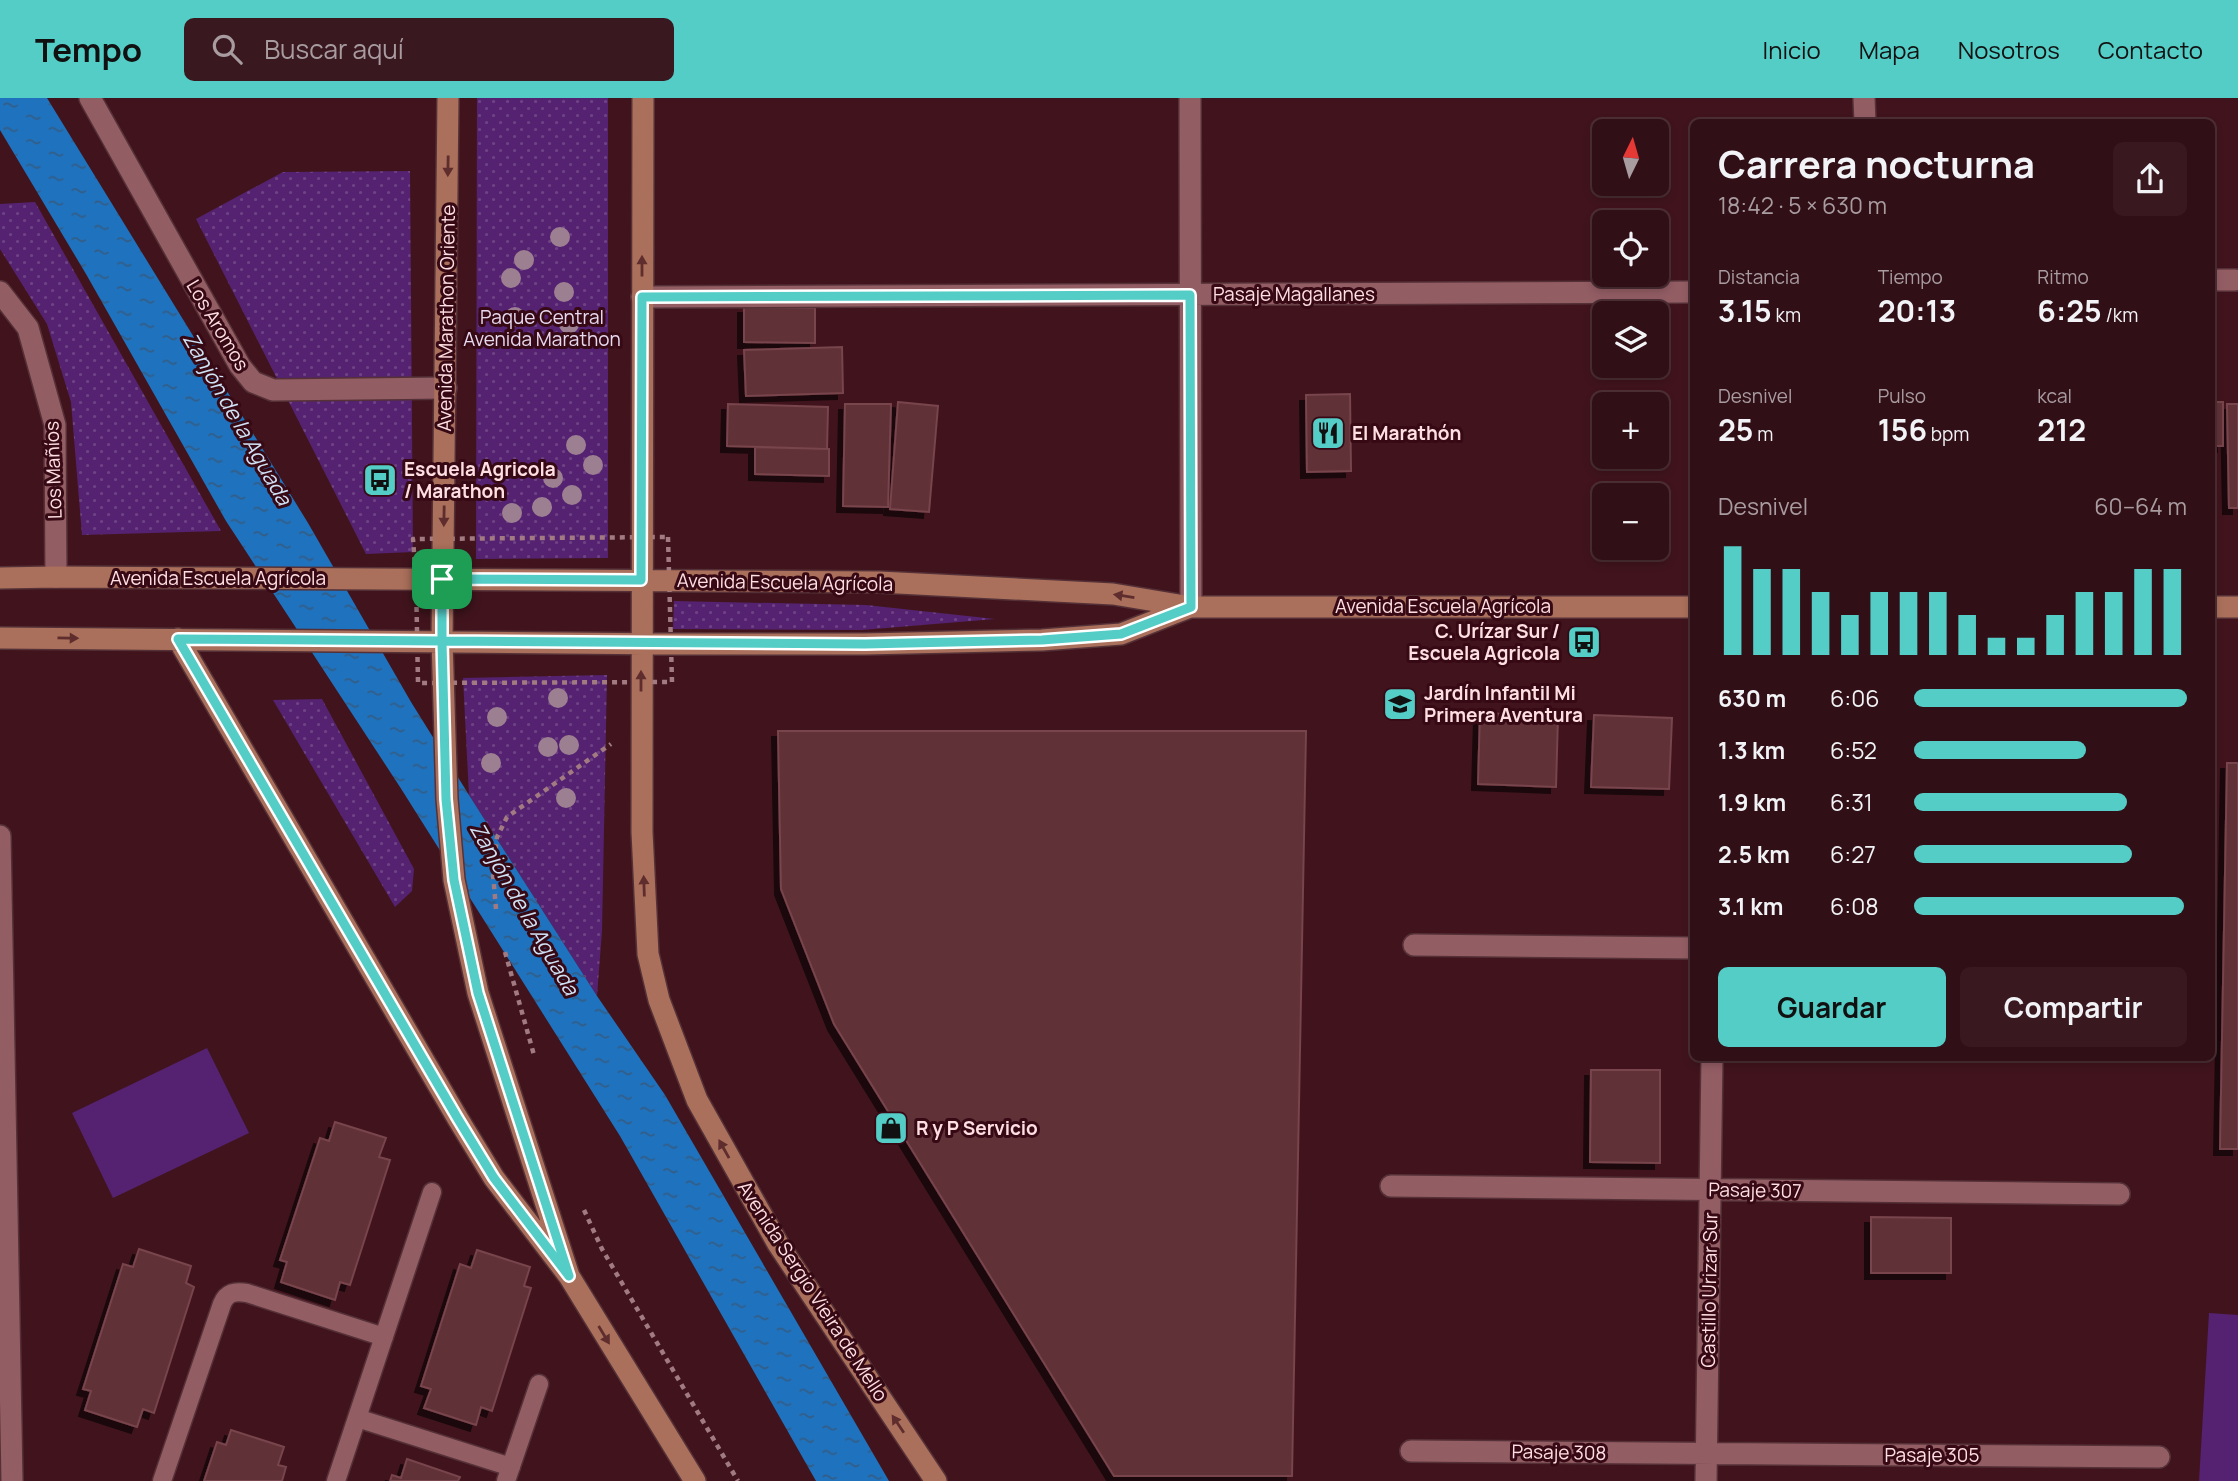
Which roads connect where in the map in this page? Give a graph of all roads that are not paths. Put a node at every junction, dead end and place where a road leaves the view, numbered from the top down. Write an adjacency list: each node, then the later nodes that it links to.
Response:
1 (90, 98): 13 (street, Los Aromos)
2 (448, 98): 13 (main road, Avenida Marathon Oriente, one-way to 13)
3 (643, 98): 12 (main road, one-way to 3)
4 (1190, 98): 11 (street)
5 (1864, 98): 6 (street)
6 (1865, 119)
7 (2235, 279): 8 (street)
8 (2215, 280)
9 (0, 292): 14 (street, Los Mañíos)
10 (1690, 292): 11 (street, Pasaje Magallanes)
11 (1190, 295): 12 (street, Pasaje Magallanes); 18 (street)
12 (642, 297): 17 (main road)
13 (446, 388): 16 (main road, Avenida Marathon Oriente, one-way to 16)
14 (56, 576): 15 (main road, Avenida Escuela Agrícola); 16 (main road, Avenida Escuela Agrícola)
15 (0, 578)
16 (442, 579): 17 (main road, Avenida Escuela Agrícola); 24 (main road, Avenida Marathon Oriente)
17 (641, 580): 18 (main road, Avenida Escuela Agrícola, one-way to 17); 25 (main road)
18 (1191, 607): 19 (main road, Avenida Escuela Agrícola); 25 (main road, Avenida Escuela Agrícola)
19 (1690, 607)
20 (2215, 607): 21 (main road)
21 (2238, 607)
22 (0, 638): 23 (main road, Avenida Escuela Agrícola, one-way to 23)
23 (178, 639): 24 (main road, Avenida Escuela Agrícola); 35 (main road)
24 (442, 641): 25 (main road, Avenida Escuela Agrícola); 35 (main road, Avenida Marathon Oriente)
25 (641, 643): 47 (main road, Avenida Sergio Vieira de Mello, one-way to 25)
26 (0, 836): 34 (street)
27 (1414, 945): 28 (street)
28 (1690, 948)
29 (1713, 1061): 31 (street, Castillo Urizar Sur)
30 (1391, 1186): 31 (street, Pasaje 307)
31 (1710, 1190): 33 (street, Pasaje 307); 40 (street, Castillo Urizar Sur)
32 (432, 1192): 36 (lane)
33 (2119, 1194)
34 (4, 1242): 43 (street)
35 (569, 1276): 46 (main road, one-way to 46)
36 (384, 1336): 38 (lane); 44 (lane)
37 (539, 1384): 42 (lane)
38 (357, 1418): 42 (lane); 45 (lane)
39 (1411, 1451): 40 (street, Pasaje 308)
40 (1706, 1454): 41 (street, Pasaje 305); 48 (street, Castillo Urizar Sur)
41 (2159, 1457)
42 (509, 1474)
43 (12, 1481)
44 (162, 1481)
45 (336, 1481)
46 (695, 1481)
47 (936, 1481)
48 (1706, 1481)

